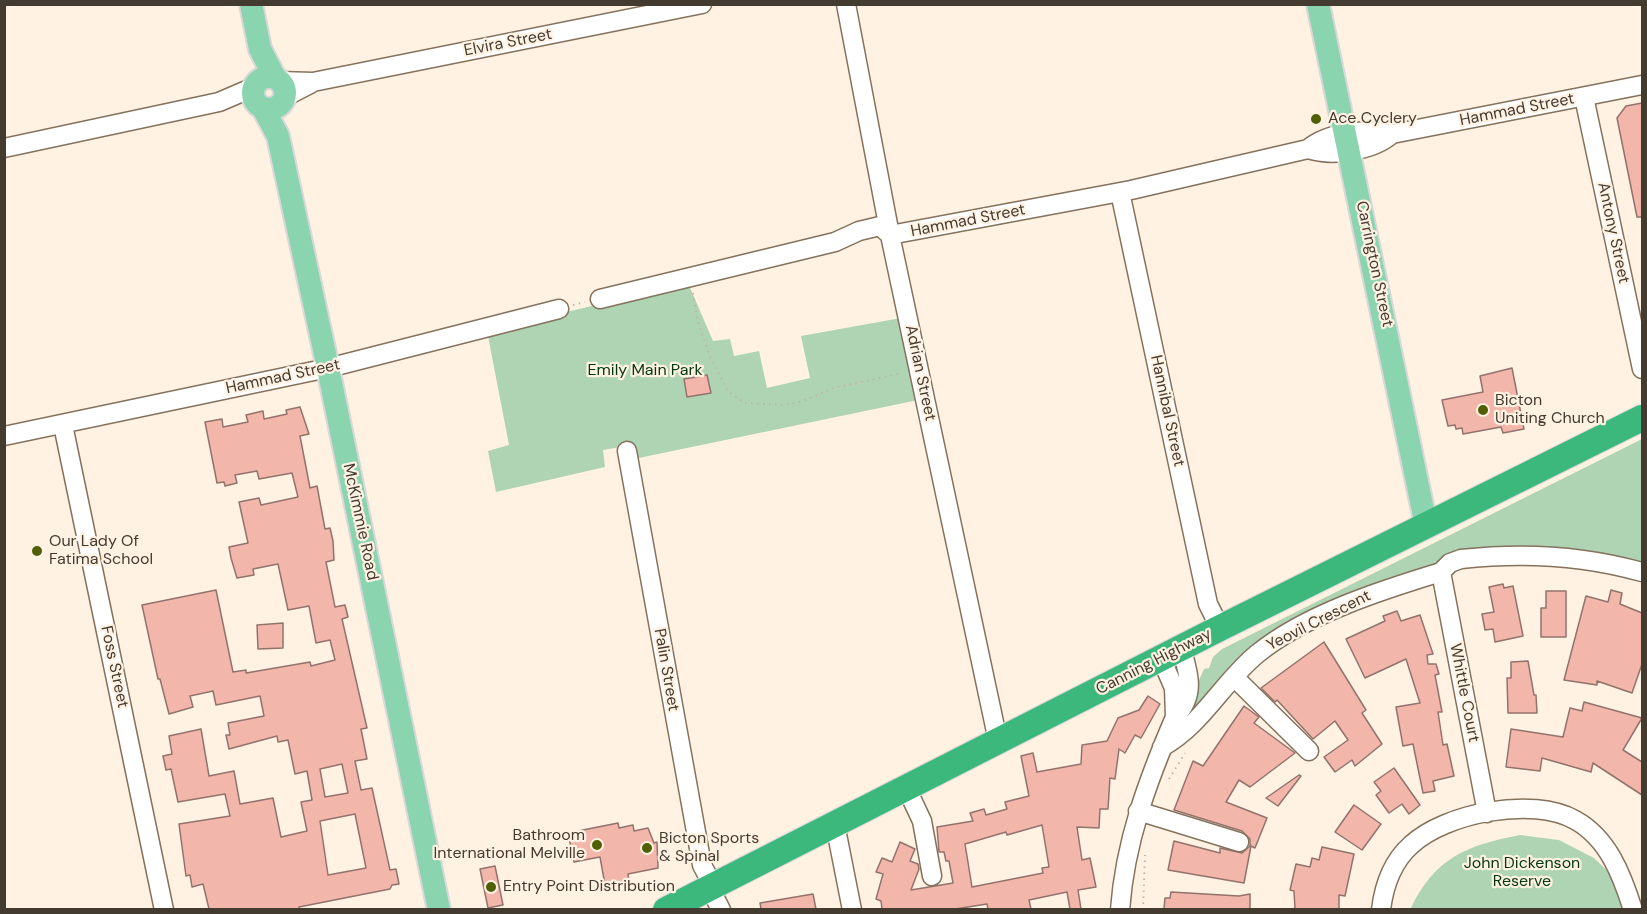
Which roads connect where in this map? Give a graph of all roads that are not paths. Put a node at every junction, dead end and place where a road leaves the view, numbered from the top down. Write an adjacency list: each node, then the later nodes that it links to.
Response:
1 (251, 4): 7 (main road)
2 (702, 4): 7 (street, Elvira Street)
3 (846, 4): 12 (street, Adrian Street)
4 (1318, 4): 9 (main road, Carrington Street)
5 (1329, 4): 9 (main road, Carrington Street)
6 (1642, 85): 8 (street, Hammad Street)
7 (269, 93): 10 (street, Elvira Street); 15 (main road, McKimmie Road)
8 (1584, 97): 9 (street, Hammad Street); 16 (street, Antony Street)
9 (1353, 141): 11 (street, Hammad Street); 21 (main road, Carrington Street)
10 (4, 148)
11 (1120, 192): 12 (street, Hammad Street); 24 (street, Hannibal Street)
12 (890, 236): 13 (street, Hammad Street); 27 (street, Adrian Street)
13 (600, 299)
14 (559, 309): 15 (street, Hammad Street)
15 (328, 368): 18 (street, Hammad Street); 38 (main road, McKimmie Road)
16 (1642, 369)
17 (1642, 418): 21 (highway, Canning Highway)
18 (63, 424): 19 (street, Hammad Street); 37 (street, Foss Street)
19 (4, 436)
20 (627, 451): 36 (street, Palin Street)
21 (1433, 521): 24 (highway, Canning Highway)
22 (1442, 572): 23 (street, Yeovil Crescent); 26 (street, Yeovil Crescent); 32 (street, Whittle Court)
23 (1642, 572)
24 (1220, 628): 25 (highway, Canning Highway)
25 (1171, 653): 27 (highway, Canning Highway); 28 (street)
26 (1234, 677): 28 (street, Yeovil Crescent); 29 (street)
27 (998, 741): 30 (highway, Canning Highway)
28 (1162, 747): 31 (street)
29 (1309, 751)
30 (906, 787): 33 (highway, Canning Highway); 35 (street)
31 (1138, 811): 34 (street); 41 (street)
32 (1487, 813): 42 (street); 43 (street)
33 (835, 824): 36 (highway, Canning Highway); 40 (street)
34 (1239, 842)
35 (932, 876)
36 (715, 894): 39 (highway, Canning Highway)
37 (164, 909)
38 (439, 909)
39 (666, 909)
40 (852, 909)
41 (1120, 909)
42 (1381, 909)
43 (1633, 909)

